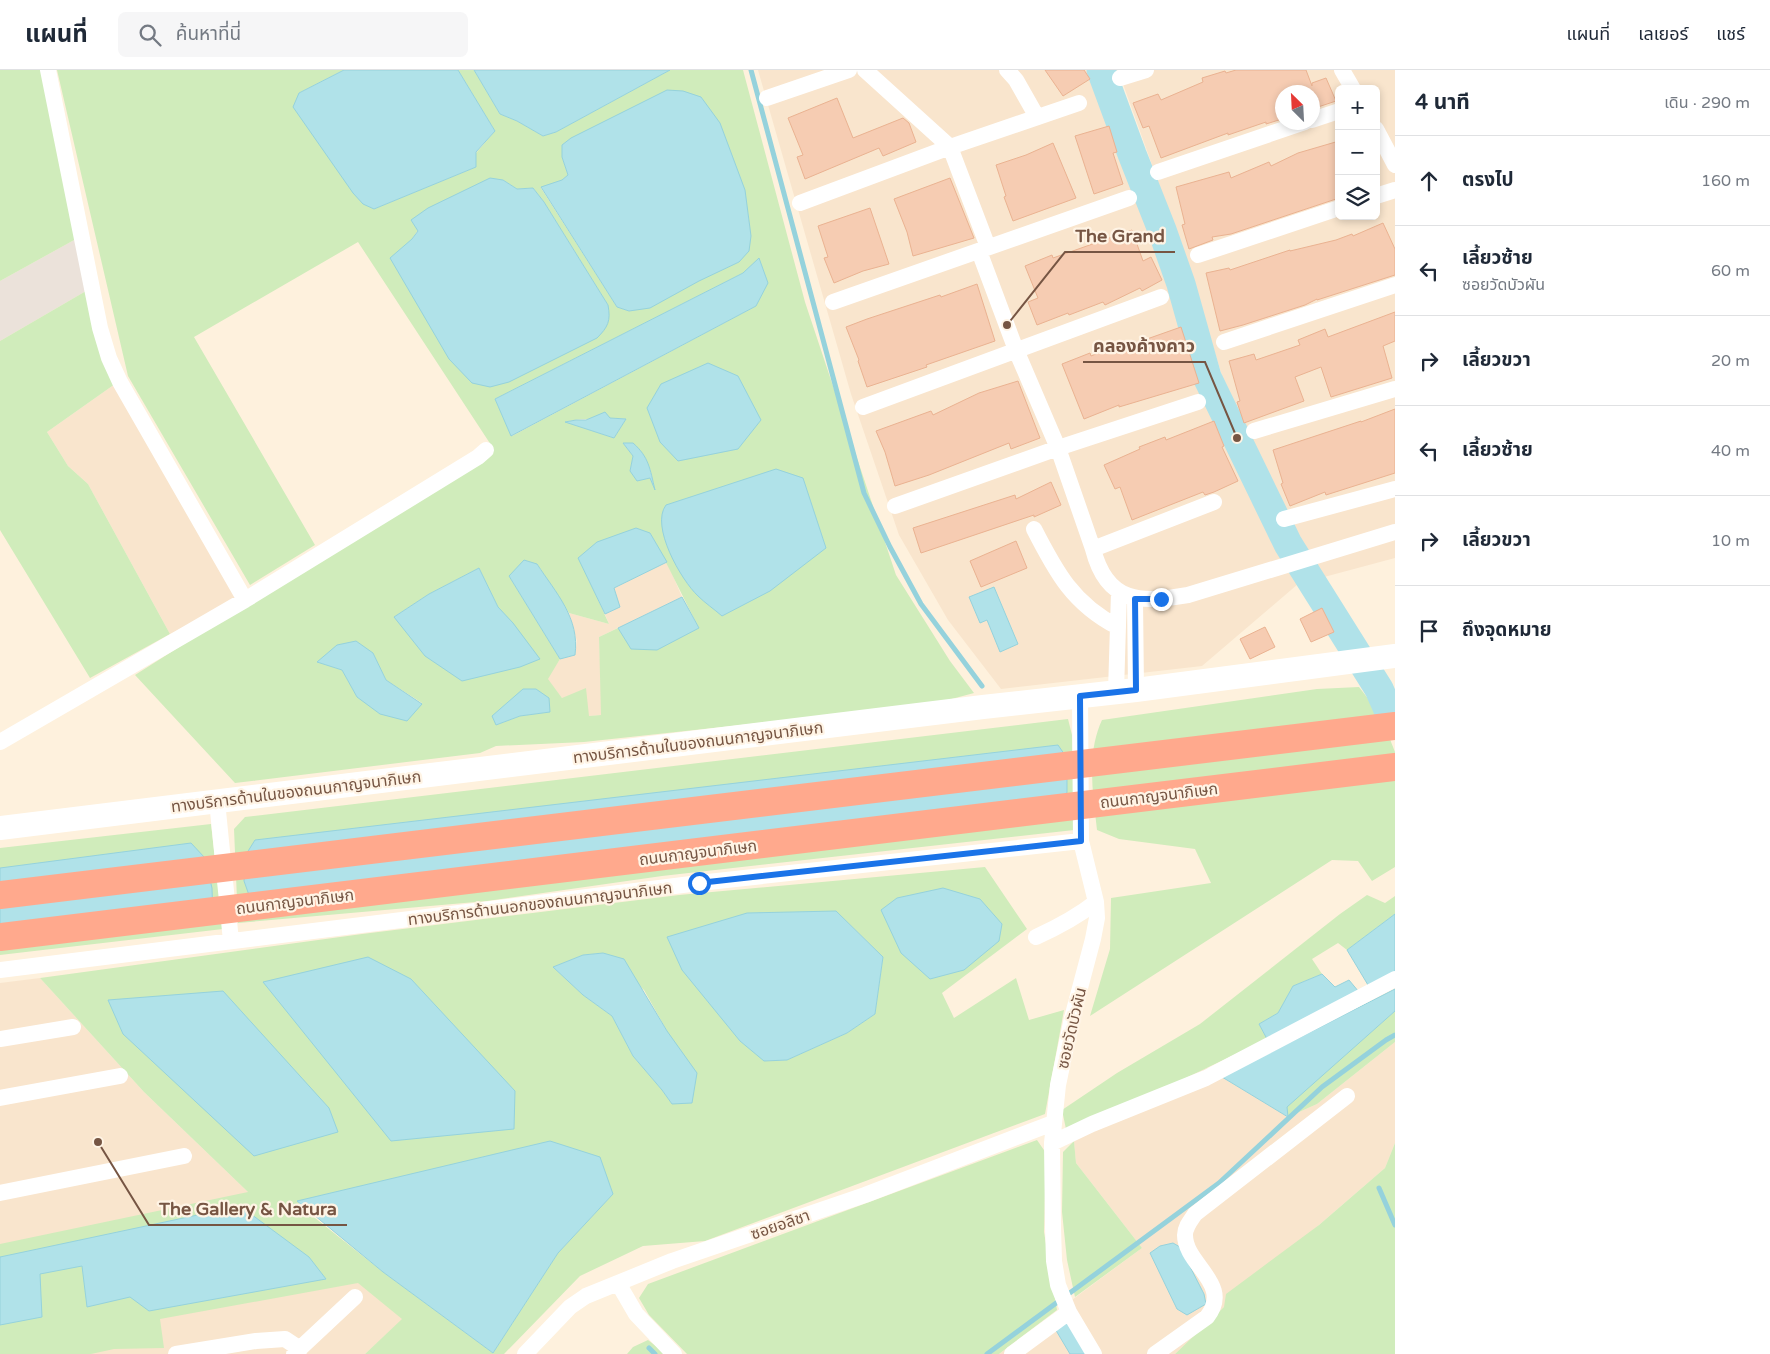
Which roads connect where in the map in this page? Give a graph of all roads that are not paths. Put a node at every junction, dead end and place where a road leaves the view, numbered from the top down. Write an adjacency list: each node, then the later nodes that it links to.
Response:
1 (48, 70): 46 (street)
2 (850, 70): 9 (street)
3 (865, 70): 16 (street)
4 (1007, 70): 12 (street)
5 (1146, 70): 7 (street)
6 (1342, 70): 8 (street)
7 (1120, 78)
8 (1351, 85)
9 (767, 98)
10 (1079, 103): 12 (street)
11 (1335, 112): 13 (street)
12 (1037, 117): 16 (street)
13 (1320, 117)
14 (1281, 130): 18 (street)
15 (1380, 136): 17 (street)
16 (950, 147): 22 (street); 24 (street)
17 (1393, 156)
18 (1158, 172)
19 (1395, 190): 20 (street)
20 (1380, 195)
21 (1129, 198): 24 (street)
22 (800, 203)
23 (1335, 209): 25 (street)
24 (984, 249): 28 (street); 30 (street)
25 (1198, 255)
26 (1395, 285): 29 (street)
27 (1161, 298): 30 (street)
28 (833, 302)
29 (1224, 342)
30 (1016, 350): 33 (street); 35 (street)
31 (1395, 389): 34 (street)
32 (1198, 402): 35 (street)
33 (863, 407)
34 (1254, 431)
35 (1058, 448): 39 (street); 43 (street)
36 (486, 450): 46 (street)
37 (1395, 489): 40 (street)
38 (1214, 502): 43 (street)
39 (895, 506)
40 (1284, 519)
41 (1034, 529): 47 (street)
42 (1388, 534): 45 (street)
43 (1093, 549): 44 (street)
44 (1120, 592): 45 (street); 47 (street)
45 (1135, 599): 49 (street)
46 (246, 600): 52 (street)
47 (1118, 627): 49 (street)
48 (1393, 656): 49 (main road, ทางบริการด้านในของถนนกาญจนาภิเษก)
49 (1126, 691): 50 (main road, ทางบริการด้านในของถนนกาญจนาภิเษก)
50 (1080, 696): 54 (main road, ทางบริการด้านในของถนนกาญจนาภิเษก); 56 (street, ซอยวัดบัวผัน)
51 (1395, 726): 57 (highway)
52 (0, 742)
53 (1395, 766): 59 (highway, ถนนกาญจนาภิเษก)
54 (217, 801): 55 (main road, ทางบริการด้านในของถนนกาญจนาภิเษก); 61 (street)
55 (0, 828)
56 (1081, 841): 58 (street, ซอยวัดบัวผัน); 61 (street, ทางบริการด้านนอกของถนนกาญจนาภิเษก)
57 (0, 895)
58 (1096, 902): 60 (street); 69 (street, ซอยวัดบัวผัน)
59 (0, 937)
60 (1036, 937)
61 (231, 941): 62 (street, ทางบริการด้านนอกของถนนกาญจนาภิเษก)
62 (0, 970)
63 (1395, 979): 70 (street)
64 (74, 1027): 65 (street)
65 (0, 1038)
66 (120, 1076): 68 (street)
67 (1347, 1096): 82 (street)
68 (0, 1098)
69 (1053, 1123): 70 (street, ซอยวัดบัวผัน); 73 (street, ซอยอลิชา)
70 (1052, 1143): 75 (street, ซอยวัดบัวผัน)
71 (184, 1156): 72 (street)
72 (0, 1193)
73 (618, 1283): 78 (street, ซอยอลิชา); 79 (street)
74 (356, 1297): 76 (street)
75 (1065, 1302): 80 (street); 81 (street, ซอยวัดบัวผัน)
76 (297, 1351): 77 (street)
77 (176, 1354)
78 (525, 1354)
79 (674, 1354)
80 (1012, 1354)
81 (1094, 1354)
82 (1155, 1354)

